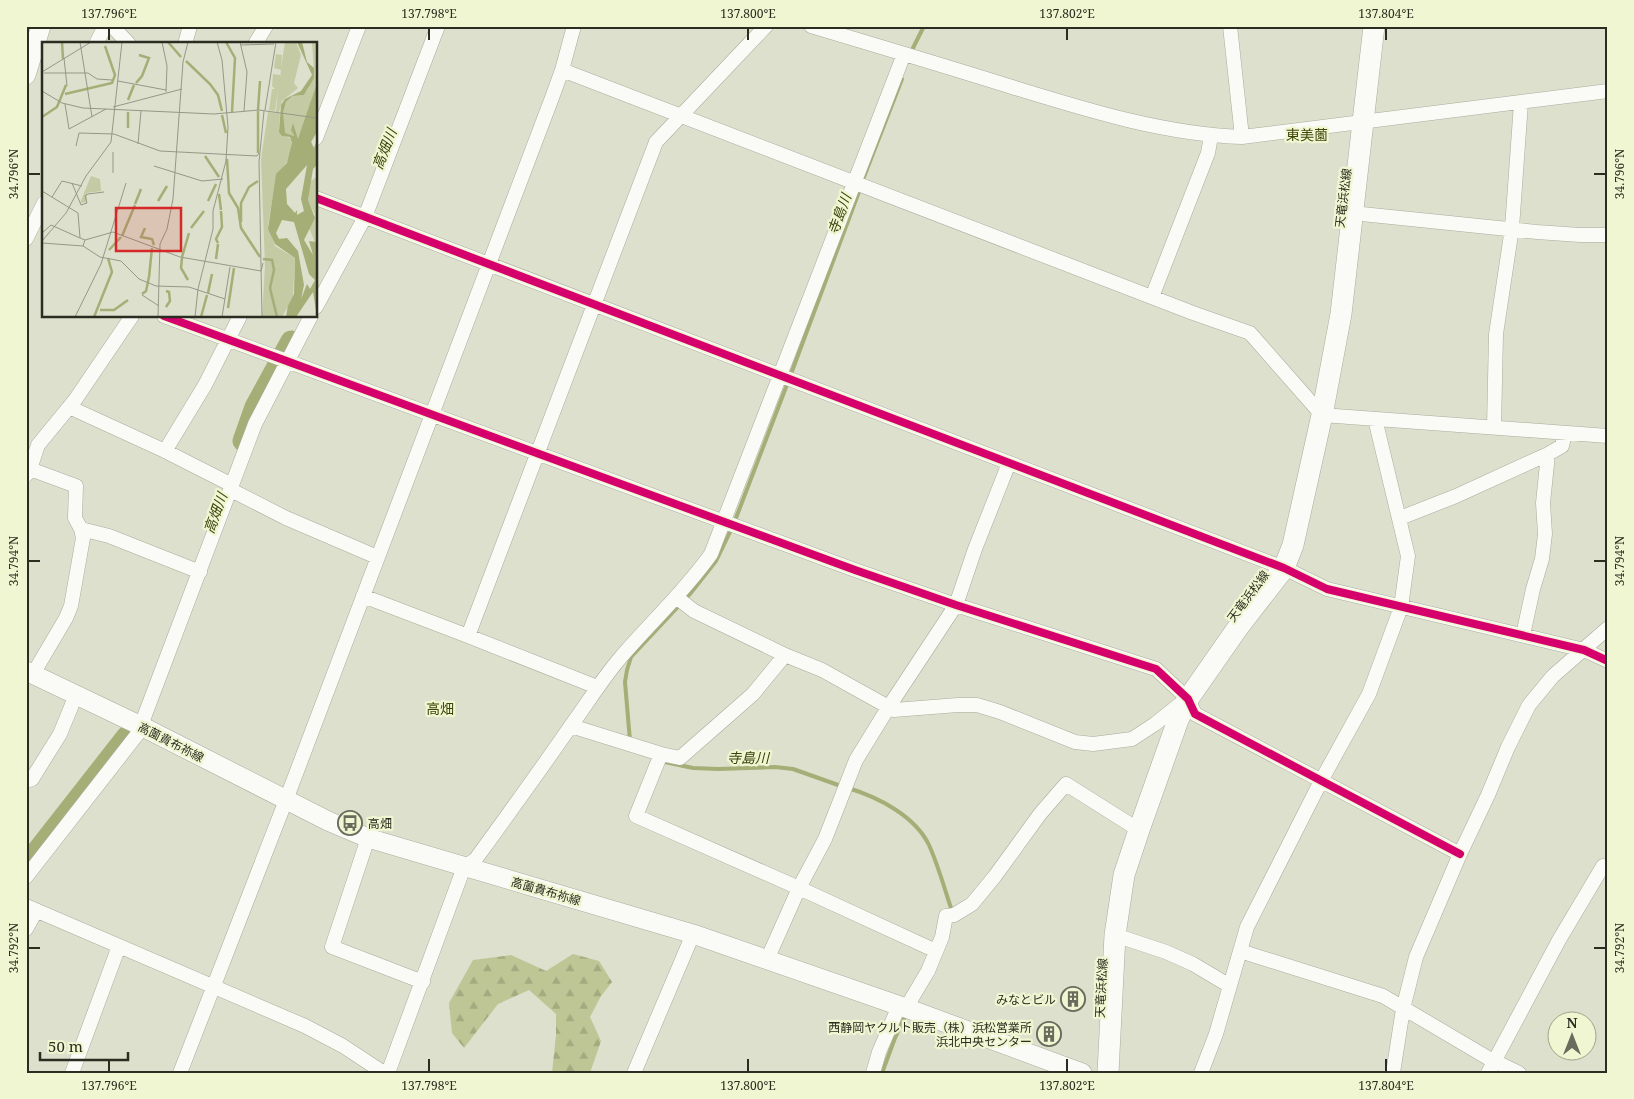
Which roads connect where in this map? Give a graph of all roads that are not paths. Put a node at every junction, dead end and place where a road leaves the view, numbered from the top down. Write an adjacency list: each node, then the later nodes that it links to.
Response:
1 (41, 26): 19 (main road)
2 (105, 26): 13 (street)
3 (112, 26): 14 (street)
4 (190, 26): 15 (street)
5 (266, 26): 16 (street)
6 (360, 26): 24 (street)
7 (438, 26): 31 (street)
8 (574, 26): 18 (street)
9 (766, 26): 22 (street)
10 (811, 26): 17 (street)
11 (1230, 26): 26 (street)
12 (1374, 26): 23 (main road, 天竜浜松線)
13 (97, 42)
14 (127, 42)
15 (185, 42)
16 (255, 42)
17 (904, 54): 25 (street); 27 (street)
18 (562, 70): 22 (street); 35 (street)
19 (26, 75)
20 (1608, 91): 21 (street)
21 (1521, 103): 23 (street); 32 (street)
22 (681, 116): 27 (street); 38 (street)
23 (1363, 122): 26 (street); 30 (main road, 天竜浜松線)
24 (318, 133)
25 (1211, 136): 26 (street); 36 (street)
26 (1242, 137)
27 (859, 184): 36 (street); 45 (street)
28 (318, 199): 31 (street)
29 (42, 207): 34 (street)
30 (1352, 213): 32 (street); 48 (main road, 天竜浜松線)
31 (361, 215): 35 (street); 37 (street)
32 (1512, 228): 33 (street); 50 (street)
33 (1608, 235)
34 (26, 239)
35 (490, 263): 38 (street); 47 (street)
36 (1152, 297): 48 (street)
37 (318, 303)
38 (595, 304): 45 (street); 55 (street)
39 (131, 318): 46 (street)
40 (169, 318): 43 (street)
41 (239, 318): 43 (street)
42 (310, 318): 44 (street)
43 (228, 340): 44 (street); 54 (street)
44 (282, 360): 47 (street); 59 (street)
45 (781, 375): 57 (street); 61 (street)
46 (69, 408): 53 (street); 54 (street)
47 (432, 415): 55 (street); 63 (street)
48 (1322, 415): 49 (street); 64 (main road, 天竜浜松線)
49 (1375, 419): 50 (street); 60 (street)
50 (1494, 427): 51 (street)
51 (1565, 433): 52 (street); 56 (street)
52 (1608, 436)
53 (32, 446): 58 (street)
54 (164, 451): 59 (street)
55 (539, 453): 61 (street); 72 (street)
56 (1548, 454): 60 (street); 71 (street)
57 (1009, 463): 64 (street); 68 (street)
58 (28, 472): 62 (street)
59 (230, 485): 63 (street); 65 (street)
60 (1400, 518): 69 (street)
61 (725, 521): 67 (street); 68 (street)
62 (81, 529): 65 (street); 76 (street)
63 (377, 557): 66 (street)
64 (1284, 568): 69 (street); 79 (main road, 天竜浜松線)
65 (196, 570): 81 (street)
66 (363, 596): 72 (street); 86 (street)
67 (681, 600): 74 (street); 77 (street)
68 (956, 605): 79 (street); 80 (street)
69 (1401, 607): 71 (street); 84 (street)
70 (1608, 628): 73 (street)
71 (1523, 634): 73 (street)
72 (468, 636): 77 (street)
73 (1584, 650): 75 (street); 89 (street)
74 (785, 655): 80 (street); 83 (street)
75 (1608, 661)
76 (29, 673): 78 (main road, 高薗貴布祢線)
77 (598, 687): 82 (street)
78 (76, 695): 81 (main road, 高薗貴布祢線); 85 (street)
79 (1188, 698): 80 (street); 84 (street); 87 (main road, 天竜浜松線)
80 (888, 708): 93 (street)
81 (141, 726): 86 (main road, 高薗貴布祢線); 92 (street)
82 (572, 726): 83 (street); 91 (street)
83 (660, 758): 93 (street)
84 (1321, 780): 89 (street); 100 (street)
85 (26, 781)
86 (286, 800): 88 (main road, 高薗貴布祢線); 103 (street)
87 (1139, 830): 97 (main road, 天竜浜松線); 99 (street)
88 (368, 838): 91 (main road, 高薗貴布祢線); 102 (street)
89 (1460, 854): 106 (street)
90 (1606, 863): 107 (street)
91 (464, 866): 96 (main road, 高薗貴布祢線); 102 (street)
92 (26, 876)
93 (799, 888): 99 (street); 101 (street)
94 (31, 908): 95 (street); 98 (street)
95 (26, 929)
96 (693, 934): 101 (main road, 高薗貴布祢線); 112 (street)
97 (1115, 935): 104 (street); 115 (main road, 天竜浜松線)
98 (119, 946): 103 (street); 108 (street)
99 (936, 951): 105 (street)
100 (1240, 951): 104 (street); 106 (street)
101 (767, 960): 105 (main road, 高薗貴布祢線)
102 (423, 982): 111 (street)
103 (213, 986): 109 (street); 110 (street)
104 (1230, 986): 116 (street)
105 (902, 1007): 113 (street); 114 (main road, 高薗貴布祢線)
106 (1407, 1011): 107 (street); 117 (street)
107 (1491, 1067): 118 (street)
108 (72, 1073)
109 (180, 1073)
110 (384, 1073)
111 (388, 1073)
112 (634, 1073)
113 (873, 1073)
114 (1082, 1073)
115 (1108, 1073)
116 (1201, 1073)
117 (1393, 1073)
118 (1519, 1073)

